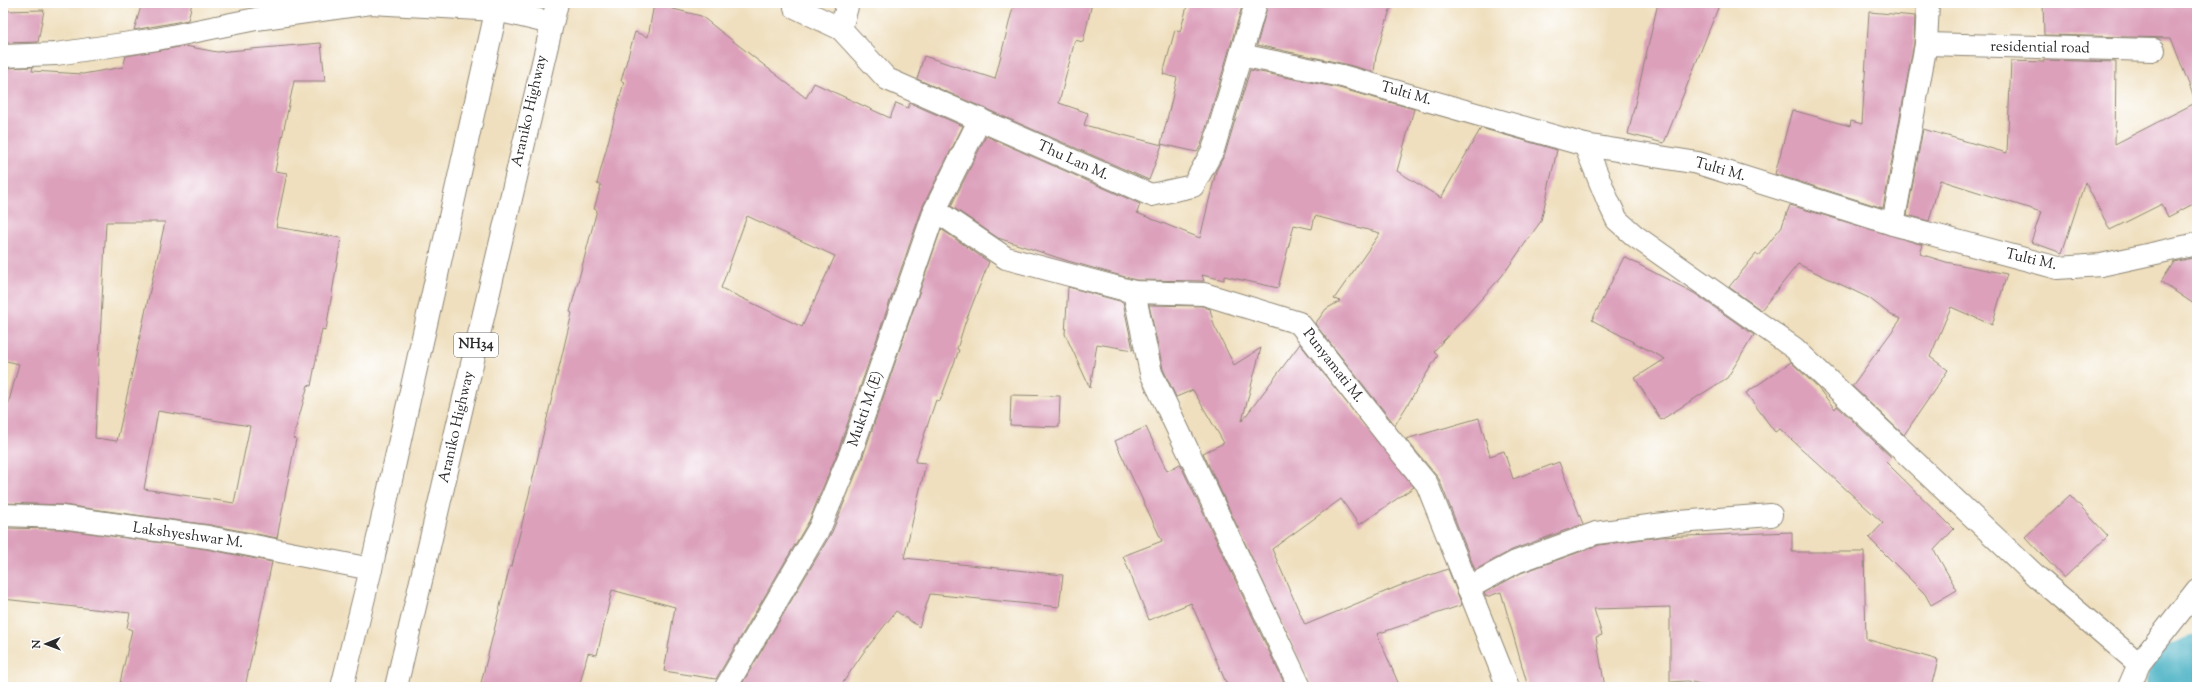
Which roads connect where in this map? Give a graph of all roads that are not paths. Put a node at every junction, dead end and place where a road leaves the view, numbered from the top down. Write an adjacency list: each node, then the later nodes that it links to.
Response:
1 (848, 3): 7 (main road)
2 (1256, 3): 10 (main road, Thu Lan M.)
3 (1928, 3): 8 (main road)
4 (790, 4): 7 (main road, Thu Lan M.)
5 (498, 6): 6 (main road); 11 (main road); 20 (main road)
6 (554, 13): 25 (main road, Araniko Highway / NH34)
7 (841, 29): 12 (main road, Thu Lan M.)
8 (1926, 44): 9 (main road, residential road); 15 (main road)
9 (2154, 50)
10 (1241, 55): 12 (main road, Thu Lan M.); 13 (main road, Tulti M.)
11 (3, 56)
12 (980, 119): 14 (main road, Mukti M.(E))
13 (1585, 145): 15 (main road, Tulti M.); 23 (main road)
14 (935, 210): 17 (main road, Punyamati M.); 26 (main road, Mukti M.(E))
15 (1893, 224): 16 (main road, Tulti M.)
16 (2197, 244)
17 (1134, 292): 21 (main road, Punyamati M.); 27 (main road)
18 (3, 515): 20 (main road, Lakshyeshwar M.)
19 (1771, 515): 21 (main road)
20 (370, 569): 24 (main road)
21 (1468, 588): 28 (main road, Punyamati M.)
22 (2197, 590): 23 (main road)
23 (2139, 664): 29 (main road)
24 (342, 687)
25 (396, 687)
26 (726, 687)
27 (1300, 687)
28 (1508, 687)
29 (2129, 687)

